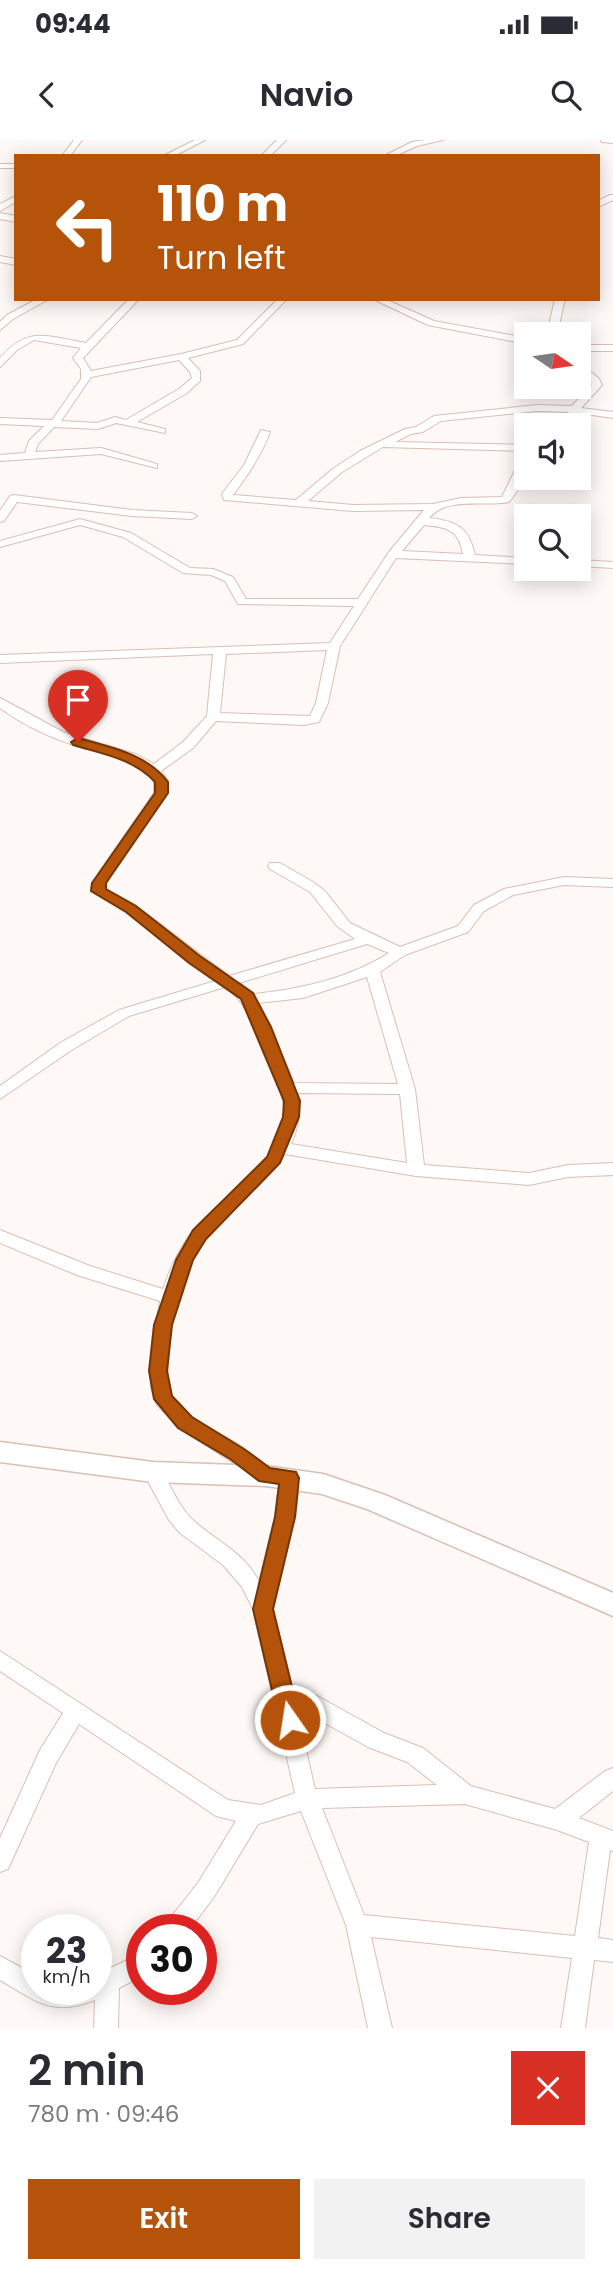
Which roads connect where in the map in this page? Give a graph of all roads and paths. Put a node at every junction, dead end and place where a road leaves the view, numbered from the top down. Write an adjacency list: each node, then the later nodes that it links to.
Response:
1 (201, 140): 6 (street)
2 (282, 140): 7 (street)
3 (439, 140): 8 (street)
4 (605, 140): 5 (street)
5 (613, 141)
6 (171, 154)
7 (267, 154)
8 (392, 154)
9 (41, 301): 15 (street)
10 (133, 301): 17 (street)
11 (280, 301): 20 (street)
12 (382, 301): 16 (street)
13 (560, 301): 14 (street)
14 (555, 322)
15 (0, 327)
16 (514, 339)
17 (90, 346): 21 (street); 22 (street)
18 (592, 348): 19 (street)
19 (613, 348)
20 (181, 357): 22 (street); 28 (street)
21 (0, 364)
22 (87, 375): 29 (street)
23 (582, 399): 24 (street)
24 (577, 409): 25 (street); 26 (street); 32 (street)
25 (573, 413)
26 (613, 415)
27 (0, 421): 29 (street)
28 (128, 423): 29 (street); 30 (street)
29 (52, 424): 34 (street)
30 (160, 431)
31 (265, 432): 38 (street)
32 (380, 444): 33 (street); 38 (street)
33 (514, 448)
34 (29, 456): 35 (street); 36 (street)
35 (0, 458)
36 (153, 466)
37 (514, 487): 39 (street)
38 (299, 503): 39 (street)
39 (433, 507): 42 (street)
40 (192, 516): 41 (street)
41 (0, 519)
42 (422, 521): 44 (street); 45 (street)
43 (0, 544): 49 (street)
44 (393, 554): 45 (street); 49 (street)
45 (470, 559): 46 (street)
46 (514, 561)
47 (591, 564): 48 (street)
48 (613, 565)
49 (363, 603): 50 (street)
50 (334, 646): 51 (street); 54 (street)
51 (220, 649): 52 (street); 54 (street)
52 (0, 659)
53 (0, 702): 55 (street)
54 (213, 717): 55 (street)
55 (153, 771): 61 (street)
56 (275, 866): 58 (street)
57 (613, 883): 59 (street)
58 (369, 939): 59 (street); 61 (street)
59 (400, 952): 60 (street)
60 (372, 970): 62 (street); 64 (street)
61 (228, 982): 62 (street); 65 (street)
62 (249, 999): 63 (street)
63 (288, 1087): 64 (street); 66 (street)
64 (407, 1089): 67 (street)
65 (0, 1094)
66 (281, 1148): 67 (street); 70 (street)
67 (416, 1170): 68 (street)
68 (613, 1170)
69 (0, 1236): 70 (street)
70 (170, 1297): 73 (street)
71 (0, 1452): 72 (street)
72 (153, 1472): 73 (street); 75 (street)
73 (278, 1477): 74 (street); 75 (street)
74 (613, 1605)
75 (263, 1609): 77 (street)
76 (0, 1660): 78 (street)
77 (284, 1694): 80 (street); 81 (street)
78 (75, 1712): 82 (street); 85 (street)
79 (613, 1778): 83 (street)
80 (465, 1794): 81 (street); 83 (street)
81 (307, 1799): 82 (street); 87 (street)
82 (252, 1814): 86 (street)
83 (557, 1820): 84 (street)
84 (607, 1839): 88 (street)
85 (0, 1862)
86 (187, 1914)
87 (357, 1925): 88 (street); 94 (street)
88 (584, 1947): 89 (street); 95 (street)
89 (613, 1951)
90 (0, 1967): 91 (street)
91 (21, 1980)
92 (102, 2005): 93 (street)
93 (106, 2028)
94 (380, 2028)
95 (573, 2028)

